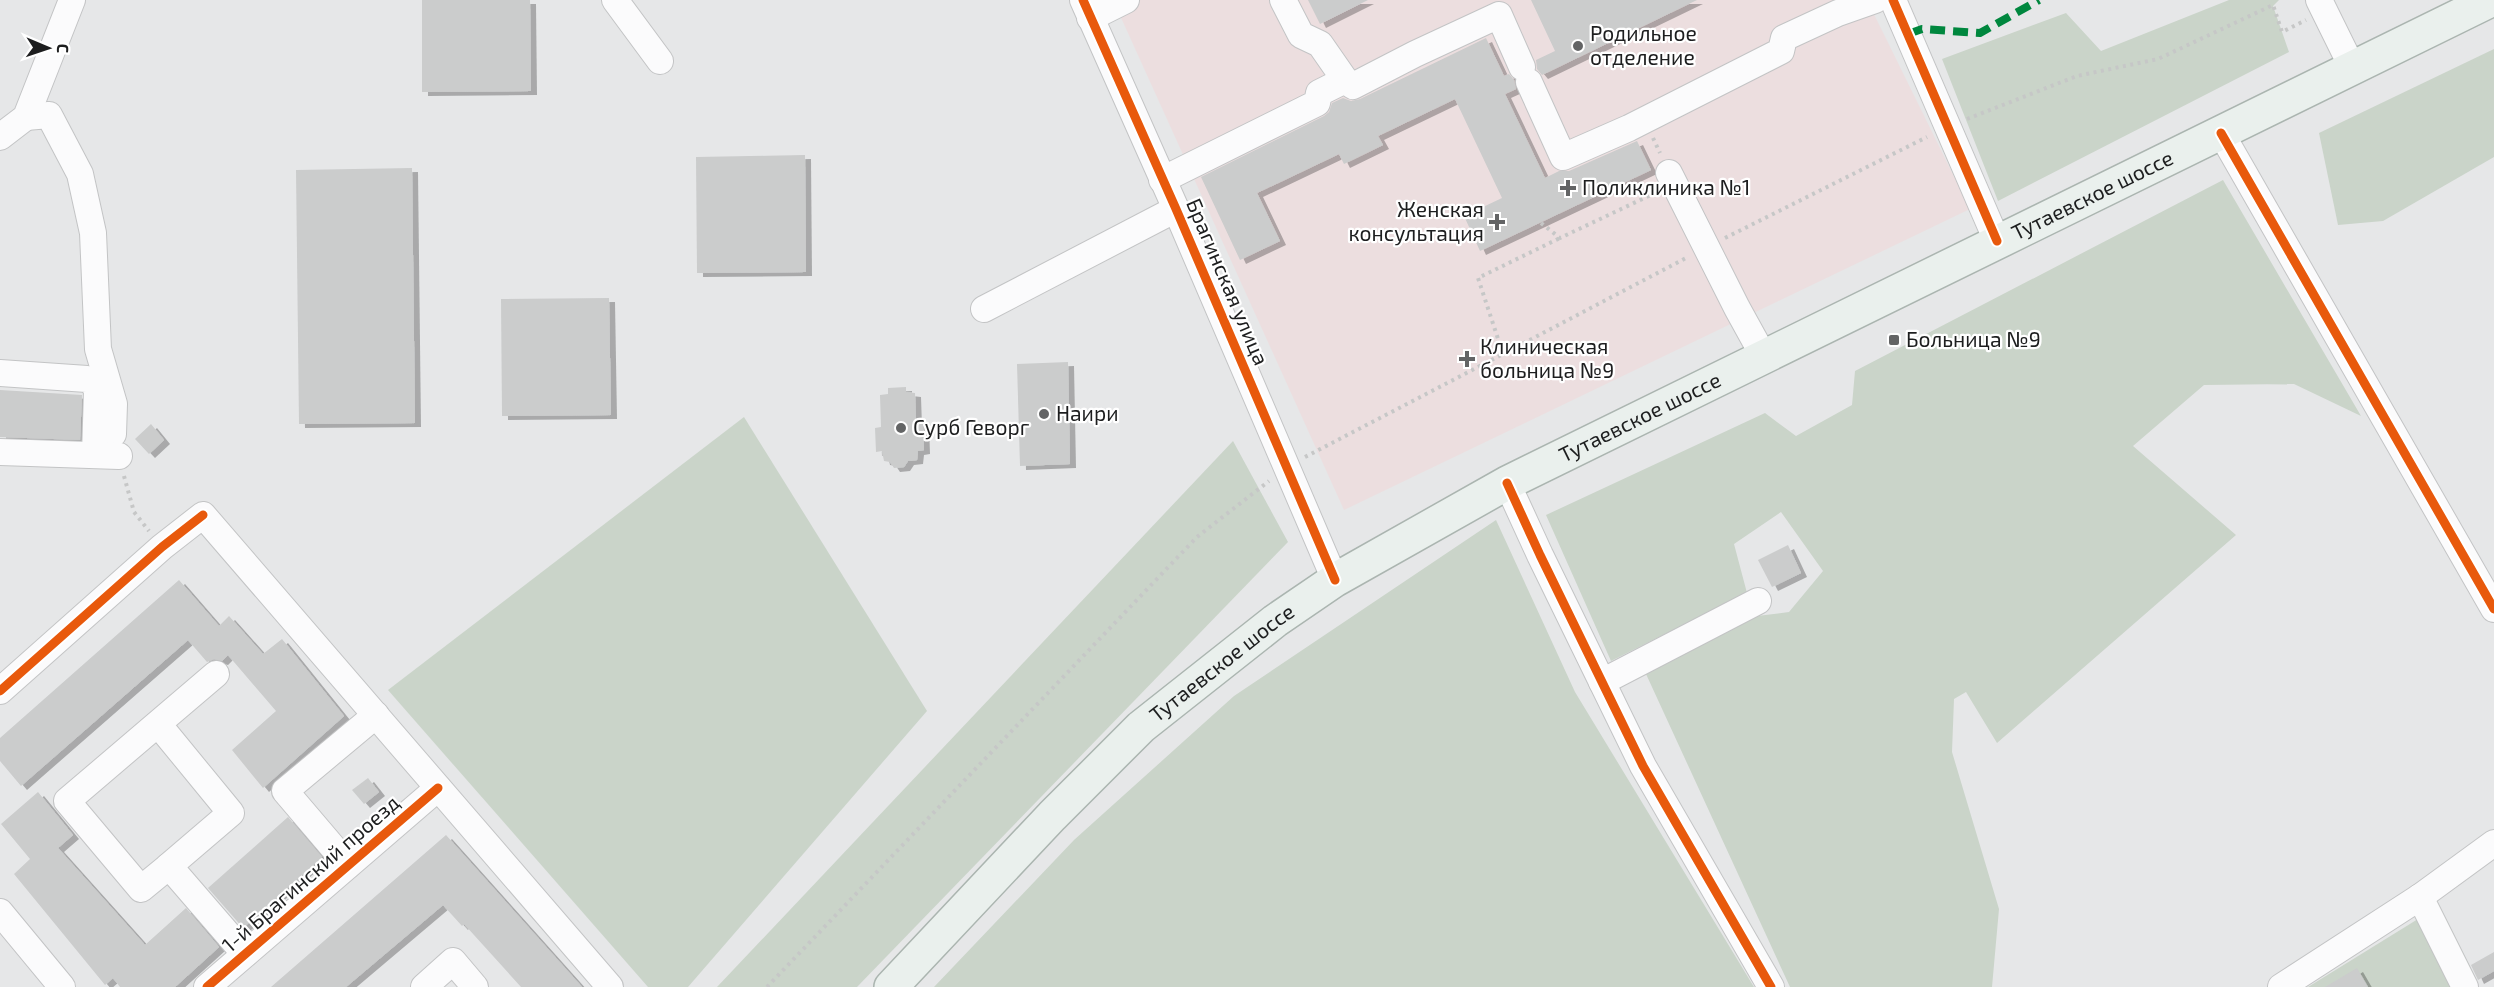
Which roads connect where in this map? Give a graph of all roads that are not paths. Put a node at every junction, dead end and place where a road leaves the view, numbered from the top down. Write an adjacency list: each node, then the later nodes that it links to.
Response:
1 (72, 0): 13 (street)
2 (615, 0): 10 (street)
3 (1126, 0): 9 (street)
4 (1283, 0): 12 (street)
5 (1875, 0): 12 (street)
6 (1893, 0): 19 (street)
7 (2491, 0): 11 (main road, Тутаевское шоссе)
8 (2322, 6): 11 (street)
9 (1087, 9): 17 (street, Брагинская улица)
10 (660, 61)
11 (2353, 69): 14 (main road, Тутаевское шоссе)
12 (1345, 80): 17 (street)
13 (26, 117): 15 (street); 23 (street)
14 (2221, 133): 19 (main road, Тутаевское шоссе); 28 (street)
15 (0, 137)
16 (1672, 178): 21 (street)
17 (1162, 180): 18 (street, Брагинская улица)
18 (1176, 209): 20 (street); 26 (street, Брагинская улица)
19 (1997, 241): 21 (main road, Тутаевское шоссе)
20 (984, 309)
21 (1764, 357): 25 (main road, Тутаевское шоссе)
22 (0, 373): 23 (street)
23 (109, 448): 24 (street)
24 (0, 452)
25 (1507, 483): 26 (main road, Тутаевское шоссе); 30 (street)
26 (1335, 580): 46 (main road, Тутаевское шоссе)
27 (1758, 601): 30 (street)
28 (2494, 609)
29 (216, 674): 33 (street)
30 (1602, 682): 47 (street)
31 (0, 691): 32 (street)
32 (375, 715): 34 (street); 36 (street)
33 (158, 724): 37 (street); 37 (street)
34 (438, 788): 36 (street, 1-й Брагинский проезд); 45 (street)
35 (2494, 843): 38 (street)
36 (348, 865): 40 (street, 1-й Брагинский проезд)
37 (169, 866): 40 (street)
38 (2420, 897): 48 (street); 49 (street)
39 (0, 912): 41 (street)
40 (245, 954): 42 (street, 1-й Брагинский проезд)
41 (62, 987)
42 (207, 987)
43 (424, 987): 44 (street)
44 (475, 987)
45 (610, 987)
46 (891, 987)
47 (1771, 987)
48 (2281, 987)
49 (2465, 987)

